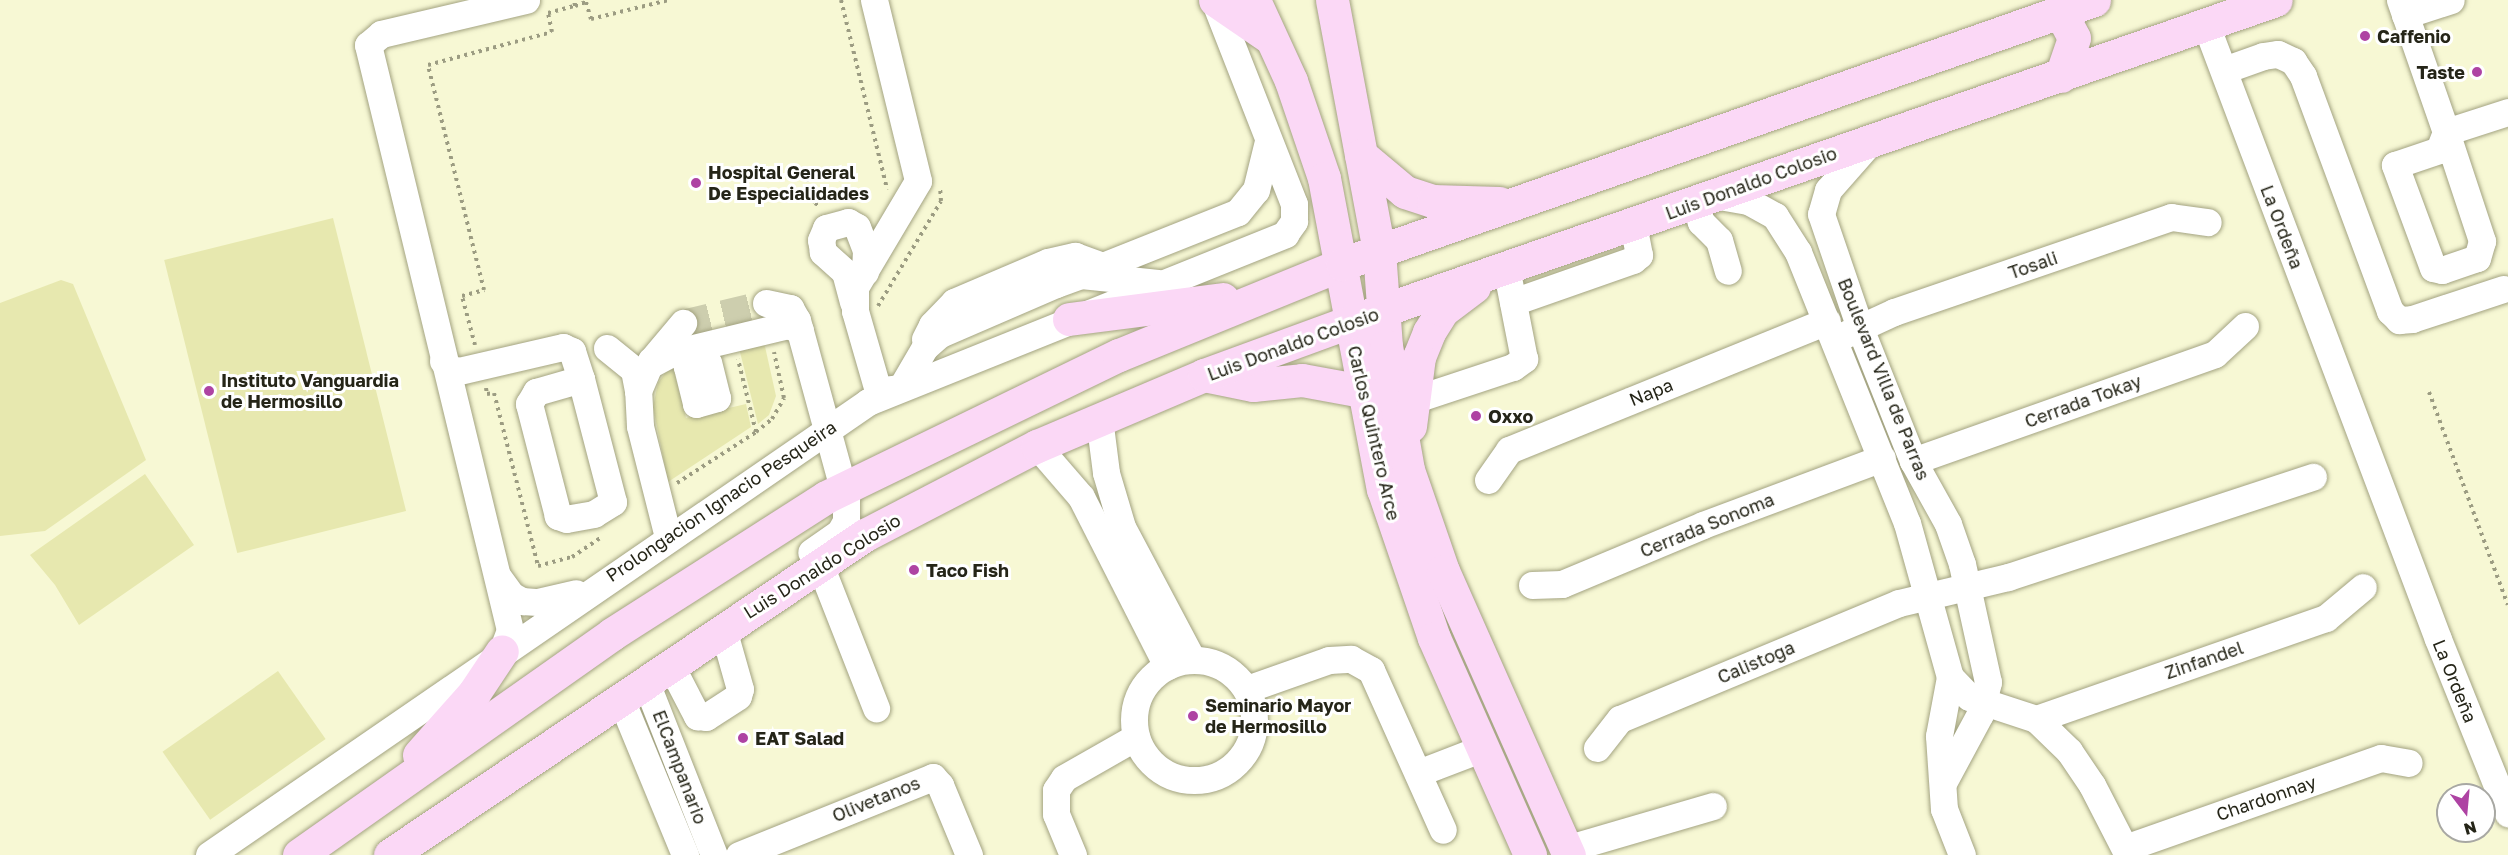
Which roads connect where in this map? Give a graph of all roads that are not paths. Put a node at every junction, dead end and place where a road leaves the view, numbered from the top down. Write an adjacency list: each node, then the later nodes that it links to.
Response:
1 (526, 0): 44 (street)
2 (874, 0): 47 (street)
3 (1214, 0): 12 (main road); 18 (street)
4 (1254, 0): 12 (main road, Carlos Quintero Arce)
5 (1332, 0): 19 (main road, Carlos Quintero Arce)
6 (2094, 0): 10 (main road)
7 (2276, 0): 11 (main road, Luis Donaldo Colosio)
8 (2451, 0): 9 (street)
9 (2403, 8): 16 (street)
10 (2056, 12): 14 (main road); 21 (main road)
11 (2206, 25): 13 (street, La Ordeña); 14 (main road, Luis Donaldo Colosio)
12 (1269, 37): 25 (main road, Carlos Quintero Arce)
13 (2224, 70): 30 (street); 86 (street, La Ordeña)
14 (2061, 76): 17 (main road, Luis Donaldo Colosio)
15 (2508, 112): 16 (street)
16 (2446, 132): 16 (street)
17 (1874, 138): 20 (main road, Luis Donaldo Colosio); 39 (street, Boulevard Villa de Parras)
18 (1268, 141): 27 (street); 29 (street, Prolongacion Ignacio Pesqueira)
19 (1361, 155): 21 (main road); 24 (main road, Carlos Quintero Arce)
20 (1707, 200): 23 (main road, Luis Donaldo Colosio); 28 (street); 41 (street, Boulevard Villa de Parras)
21 (1515, 204): 24 (main road)
22 (2208, 222): 39 (street, Tosali)
23 (1633, 225): 26 (main road, Luis Donaldo Colosio); 32 (street)
24 (1379, 251): 25 (main road); 34 (main road, Carlos Quintero Arce)
25 (1342, 264): 31 (main road); 36 (main road, Carlos Quintero Arce)
26 (1502, 268): 32 (street); 34 (main road, Luis Donaldo Colosio); 50 (main road)
27 (1092, 270): 29 (street); 47 (street)
28 (1728, 271)
29 (1161, 284): 35 (street, Prolongacion Ignacio Pesqueira)
30 (2503, 289)
31 (1278, 291): 35 (main road); 59 (main road)
32 (1513, 302): 50 (street)
33 (765, 303): 40 (street)
34 (1384, 311): 36 (main road, Luis Donaldo Colosio); 56 (main road, Carlos Quintero Arce)
35 (1069, 319): 47 (street, Prolongacion Ignacio Pesqueira)
36 (1349, 322): 45 (main road, Luis Donaldo Colosio); 49 (main road, Carlos Quintero Arce)
37 (683, 323): 43 (street)
38 (2246, 326): 55 (street, Cerrada Tokay)
39 (1860, 328): 41 (street, Tosali); 55 (street, Boulevard Villa de Parras)
40 (800, 330): 43 (street); 52 (street)
41 (1831, 330): 54 (street, Boulevard Villa de Parras); 58 (street, Napa)
42 (607, 348): 48 (street)
43 (649, 365): 48 (street)
44 (458, 371): 46 (street); 63 (street)
45 (1204, 375): 49 (main road); 51 (main road, Luis Donaldo Colosio)
46 (581, 379): 46 (street)
47 (901, 388): 52 (street, Prolongacion Ignacio Pesqueira)
48 (638, 391): 61 (street)
49 (1362, 392): 79 (main road, Carlos Quintero Arce)
50 (1413, 400): 56 (main road)
51 (1099, 418): 53 (main road, Luis Donaldo Colosio); 60 (street)
52 (825, 429): 59 (street); 61 (street, Prolongacion Ignacio Pesqueira)
53 (1037, 446): 60 (street); 62 (main road, Luis Donaldo Colosio)
54 (1882, 458): 64 (street, Cerrada Sonoma); 68 (street, Boulevard Villa de Parras)
55 (1913, 461): 67 (street, Boulevard Villa de Parras)
56 (1407, 470): 90 (main road, Carlos Quintero Arce)
57 (2313, 477): 67 (street, Calistoga)
58 (1488, 480)
59 (844, 488): 69 (street); 84 (main road)
60 (1111, 531): 71 (street)
61 (668, 537): 65 (street, Prolongacion Ignacio Pesqueira)
62 (820, 565): 69 (main road, Luis Donaldo Colosio); 76 (street)
63 (496, 575): 65 (street); 70 (street)
64 (1532, 585)
65 (597, 586): 70 (street, Prolongacion Ignacio Pesqueira)
66 (2363, 586): 77 (street, Zinfandel)
67 (1967, 587): 68 (street, Calistoga); 75 (street, Boulevard Villa de Parras)
68 (1927, 594): 72 (street, Boulevard Villa de Parras); 80 (street, Calistoga)
69 (727, 626): 73 (main road, Luis Donaldo Colosio); 73 (street)
70 (502, 651): 84 (main road); 91 (street, Prolongacion Ignacio Pesqueira)
71 (1179, 662): 74 (street); 78 (street)
72 (1950, 677): 75 (street); 83 (street, Boulevard Villa de Parras)
73 (645, 680): 93 (main road, Luis Donaldo Colosio); 94 (street, ElCampanario); 95 (street, ElCampanario)
74 (1247, 689): 78 (street); 82 (street)
75 (1985, 703): 77 (street); 83 (street, Boulevard Villa de Parras)
76 (876, 708)
77 (2036, 719): 89 (street)
78 (1136, 737): 98 (street)
79 (1483, 748): 82 (street); 87 (main road, Carlos Quintero Arce)
80 (1597, 748)
81 (2409, 763): 89 (street, Chardonnay)
82 (1418, 773): 88 (street)
83 (1944, 781): 100 (street, Boulevard Villa de Parras)
84 (395, 788): 92 (main road)
85 (1713, 806): 90 (street)
86 (2508, 813)
87 (1515, 821): 90 (main road); 99 (main road, Carlos Quintero Arce)
88 (1443, 830)
89 (2127, 852)
90 (1567, 853)
91 (209, 855)
92 (299, 855)
93 (390, 855)
94 (685, 855)
95 (714, 855)
96 (739, 855): 97 (street, Olivetanos)
97 (969, 855)
98 (1073, 855)
99 (1530, 855)
100 (1962, 855)

